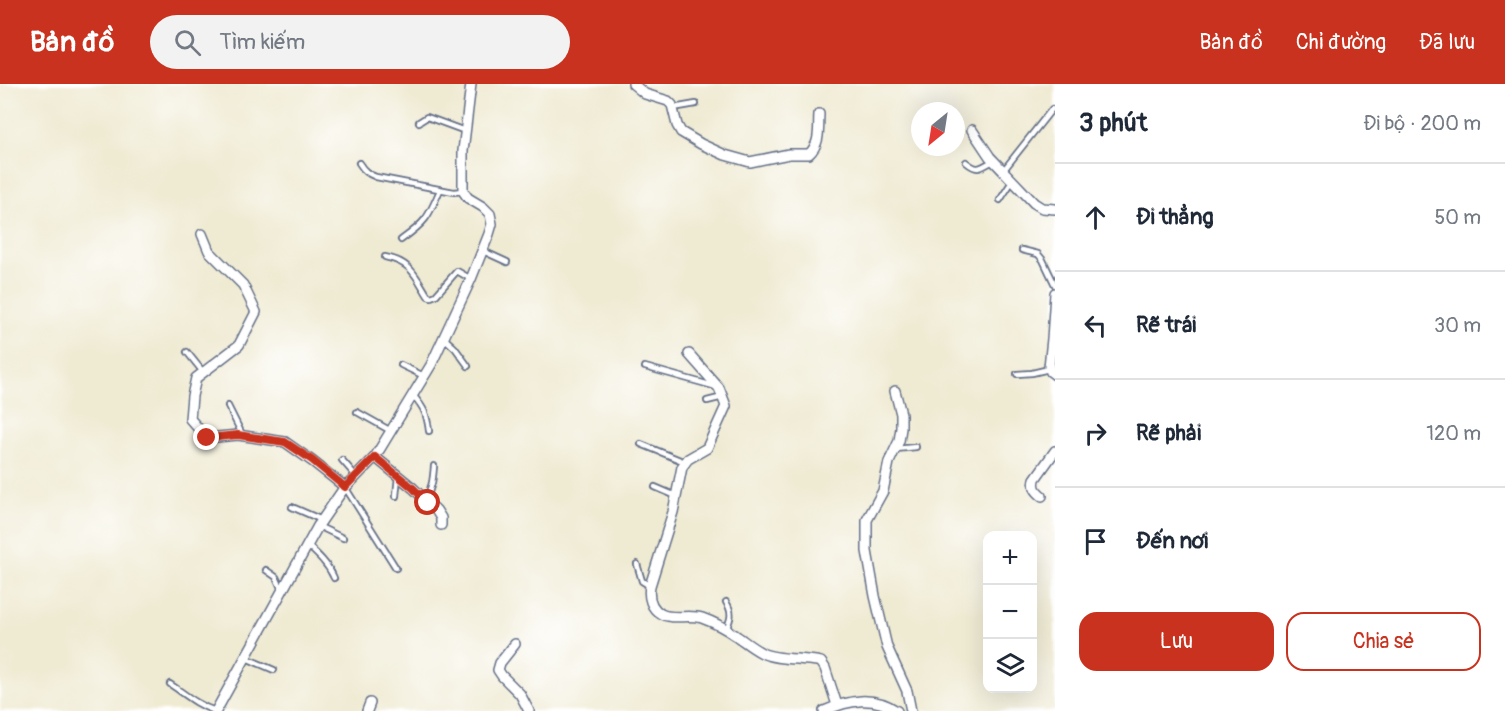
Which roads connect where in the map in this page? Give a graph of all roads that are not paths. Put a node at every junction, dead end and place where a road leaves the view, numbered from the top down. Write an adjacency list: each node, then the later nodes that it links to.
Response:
1 (471, 84): 9 (street)
2 (633, 84): 4 (street)
3 (696, 104): 4 (lane)
4 (673, 108): 6 (street)
5 (1053, 109): 13 (lane)
6 (819, 114)
7 (419, 122): 9 (lane)
8 (972, 130): 10 (street)
9 (465, 131): 16 (street)
10 (993, 160): 11 (lane); 13 (street)
11 (966, 162)
12 (359, 163): 15 (lane)
13 (1003, 171): 14 (street)
14 (1012, 180): 17 (lane); 18 (street)
15 (440, 189): 16 (lane); 20 (lane)
16 (463, 191): 22 (street)
17 (1000, 200)
18 (1055, 209)
19 (202, 234): 34 (street)
20 (401, 240)
21 (1022, 250): 26 (lane)
22 (483, 251): 24 (lane); 25 (street)
23 (385, 257): 25 (lane)
24 (507, 262)
25 (471, 279): 28 (street)
26 (1055, 285)
27 (1055, 293): 35 (street)
28 (444, 338): 32 (lane); 37 (street)
29 (187, 352): 34 (lane)
30 (689, 354): 38 (street)
31 (401, 365): 37 (lane)
32 (468, 366)
33 (645, 367): 38 (lane)
34 (203, 372): 47 (street)
35 (1052, 372): 36 (lane)
36 (1017, 374)
37 (424, 376): 40 (street)
38 (719, 388): 41 (street)
39 (895, 391): 50 (street)
40 (413, 395): 45 (street); 46 (lane)
41 (723, 397): 42 (lane); 54 (street)
42 (707, 401)
43 (228, 406): 47 (lane)
44 (357, 412): 45 (lane)
45 (391, 431): 52 (street)
46 (429, 431)
47 (243, 436): 58 (street)
48 (641, 444): 54 (lane)
49 (916, 447): 50 (lane)
50 (896, 449): 86 (street)
51 (1055, 451): 62 (street)
52 (375, 457): 56 (street); 57 (street)
53 (342, 460): 56 (lane)
54 (685, 462): 61 (street)
55 (434, 466): 63 (lane)
56 (356, 476): 58 (street)
57 (398, 476): 60 (lane); 63 (street)
58 (345, 487): 65 (street); 70 (lane)
59 (655, 487): 61 (lane)
60 (396, 496)
61 (676, 496): 73 (street)
62 (1042, 496)
63 (425, 500): 66 (street)
64 (292, 507): 65 (lane)
65 (320, 523): 67 (lane); 68 (street)
66 (441, 525)
67 (343, 538)
68 (307, 545): 72 (lane); 74 (street)
69 (637, 564): 73 (lane)
70 (396, 568)
71 (266, 570): 74 (lane)
72 (333, 578)
73 (650, 586): 76 (street)
74 (282, 590): 78 (street)
75 (726, 602): 76 (lane)
76 (726, 630): 81 (street)
77 (515, 644): 83 (street)
78 (246, 658): 79 (lane); 82 (street)
79 (274, 670)
80 (170, 684): 82 (lane)
81 (846, 703): 84 (street); 85 (street)
82 (215, 711)
83 (529, 711)
84 (824, 711)
85 (897, 711)
86 (911, 711)

